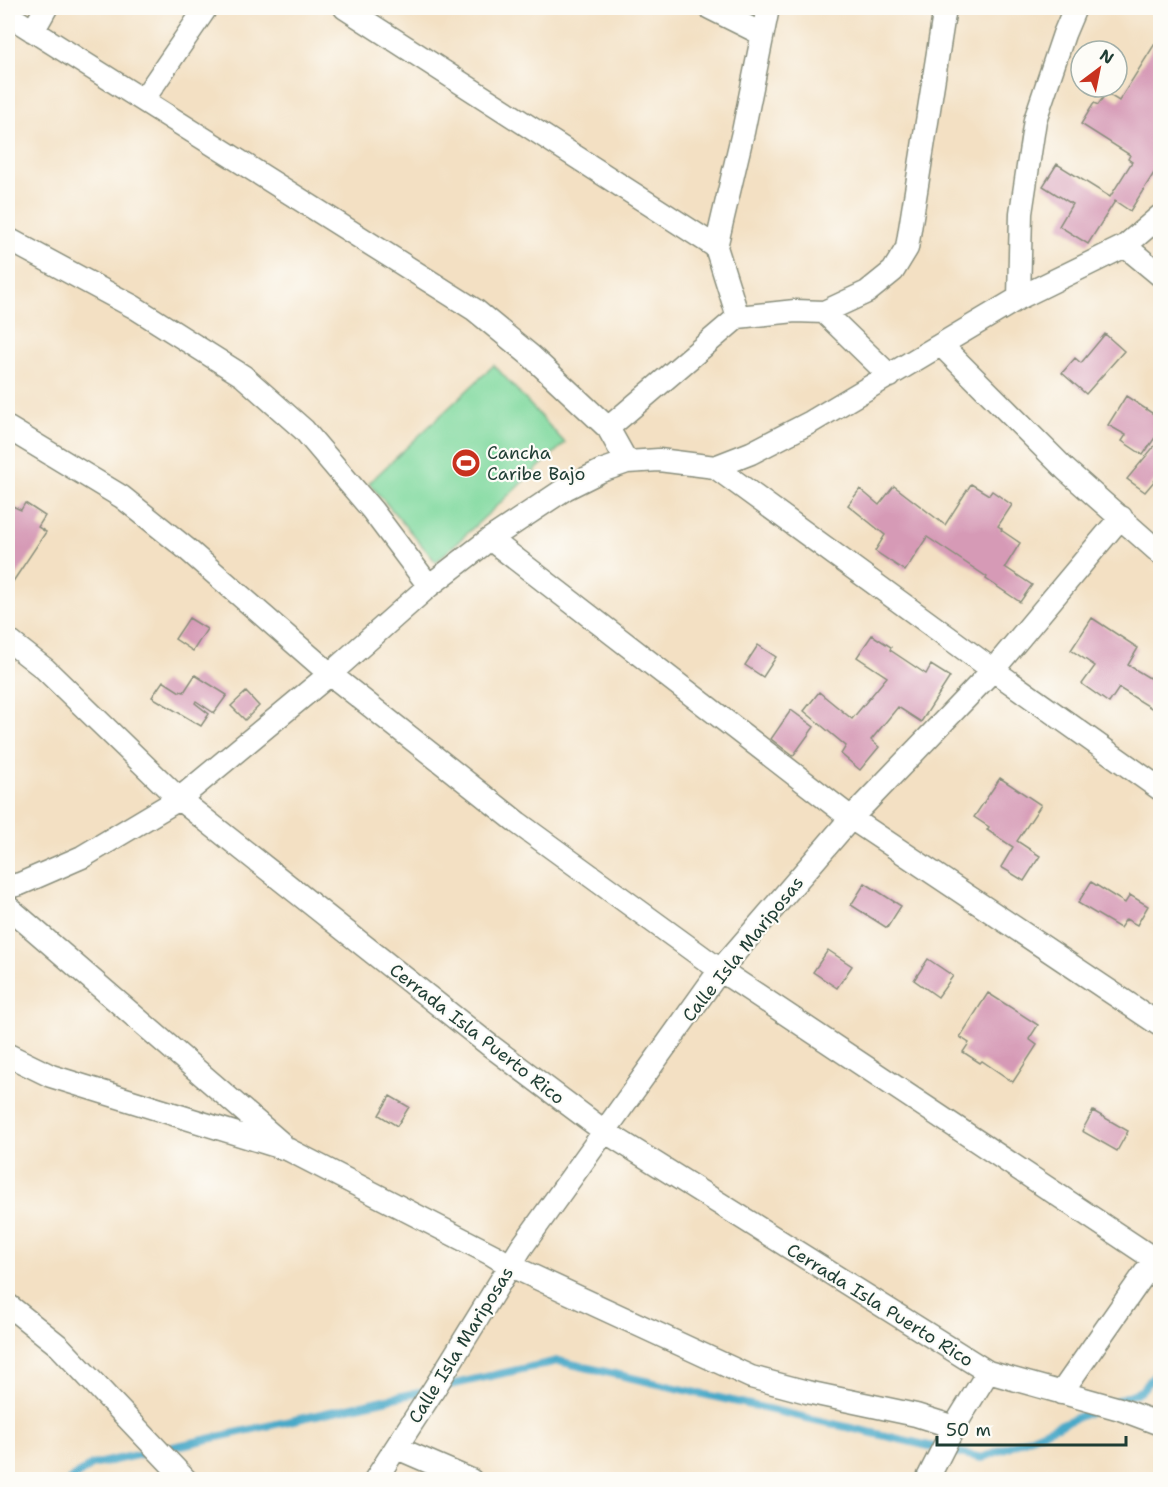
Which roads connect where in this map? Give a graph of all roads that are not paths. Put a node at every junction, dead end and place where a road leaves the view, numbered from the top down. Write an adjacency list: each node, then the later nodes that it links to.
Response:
1 (46, 8): 9 (street)
2 (206, 8): 11 (street)
3 (345, 8): 14 (street)
4 (710, 8): 10 (street)
5 (768, 8): 10 (street)
6 (945, 8): 18 (street)
7 (1075, 8): 17 (street)
8 (8, 15): 9 (street)
9 (33, 31): 11 (street)
10 (762, 34): 14 (street)
11 (143, 100): 23 (street)
12 (1161, 216): 15 (street)
13 (8, 239): 29 (street)
14 (716, 246): 19 (street)
15 (1125, 246): 16 (street); 17 (street)
16 (1161, 275)
17 (1019, 298): 20 (street)
18 (824, 312): 19 (street); 21 (street)
19 (738, 317): 23 (street)
20 (941, 345): 21 (street); 26 (street)
21 (890, 376): 25 (street)
22 (8, 428): 32 (street)
23 (608, 428): 24 (street)
24 (627, 462): 25 (street); 27 (street)
25 (715, 467): 31 (street)
26 (1121, 517): 28 (street); 31 (street, Calle Isla Mariposas)
27 (490, 539): 29 (street); 35 (street)
28 (1158, 548)
29 (429, 586): 32 (street)
30 (8, 640): 34 (street, Cerrada Isla Puerto Rico)
31 (993, 670): 33 (street); 35 (street, Calle Isla Mariposas)
32 (330, 674): 34 (street); 38 (street)
33 (1161, 789)
34 (179, 799): 36 (street); 41 (street, Cerrada Isla Puerto Rico)
35 (851, 819): 38 (street, Calle Isla Mariposas); 39 (street)
36 (8, 887)
37 (8, 907): 42 (street)
38 (720, 970): 41 (street, Calle Isla Mariposas); 43 (street)
39 (1161, 1025)
40 (8, 1055): 42 (street)
41 (604, 1131): 44 (street, Calle Isla Mariposas); 46 (street, Cerrada Isla Puerto Rico)
42 (289, 1150): 44 (street)
43 (1158, 1258): 47 (street)
44 (511, 1266): 49 (street); 50 (street, Calle Isla Mariposas)
45 (8, 1305): 51 (street)
46 (988, 1372): 47 (street, Cerrada Isla Puerto Rico); 49 (street)
47 (1061, 1393): 48 (street, Cerrada Isla Puerto Rico)
48 (1161, 1424)
49 (954, 1427): 54 (street)
50 (397, 1448): 52 (street, Calle Isla Mariposas); 53 (street)
51 (186, 1479)
52 (375, 1479)
53 (471, 1479)
54 (927, 1479)

